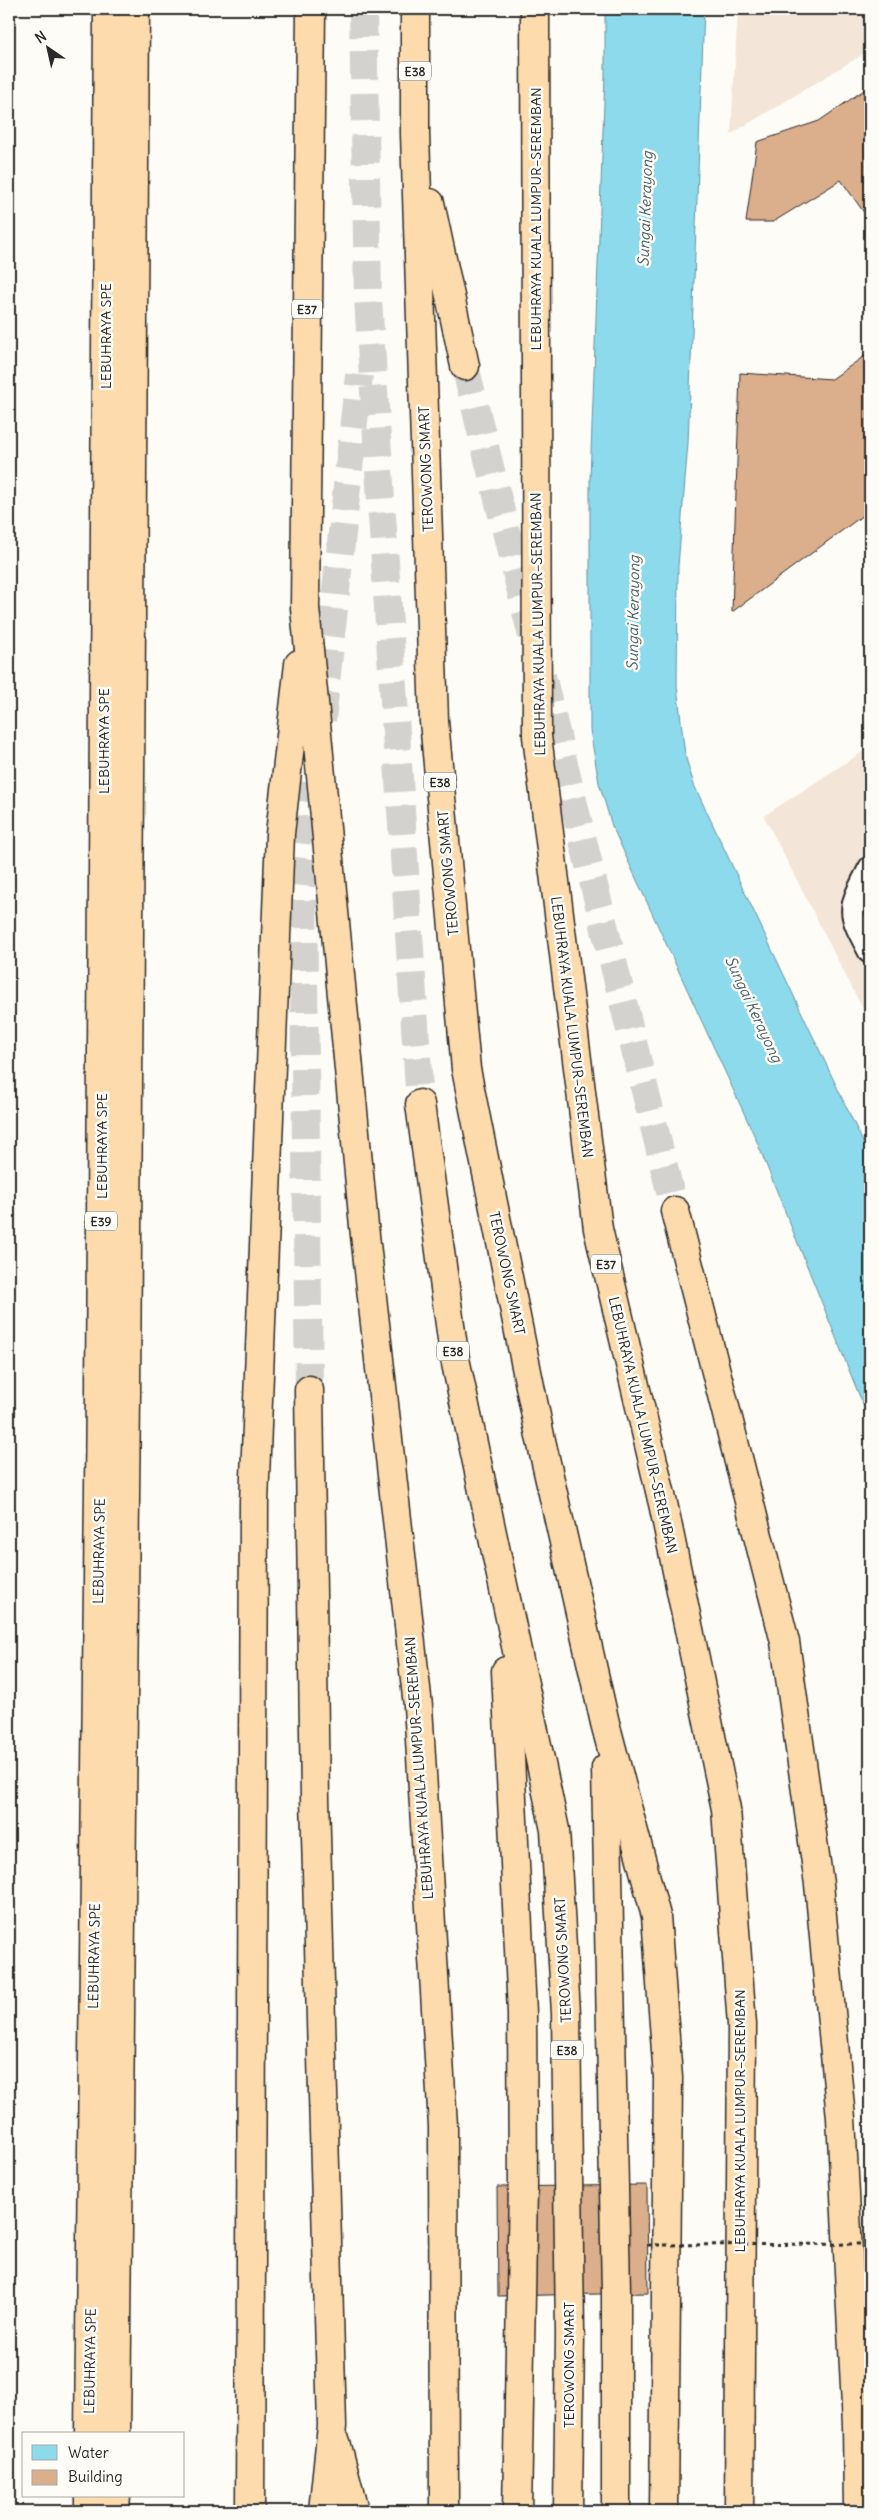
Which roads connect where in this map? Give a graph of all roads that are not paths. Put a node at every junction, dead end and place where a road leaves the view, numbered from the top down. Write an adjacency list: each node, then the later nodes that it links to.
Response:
1 (108, 9): 18 (highway, LEBUHRAYA SPE / E39)
2 (135, 9): 19 (highway, LEBUHRAYA SPE / E39)
3 (311, 9): 8 (highway, LEBUHRAYA KUALA LUMPUR–SEREMBAN / E37)
4 (415, 9): 6 (highway, TEROWONG SMART / E38)
5 (535, 9): 32 (highway, LEBUHRAYA KUALA LUMPUR–SEREMBAN / E37)
6 (415, 133): 7 (highway); 15 (highway, TEROWONG SMART / E38)
7 (465, 366)
8 (305, 608): 24 (highway); 27 (highway, LEBUHRAYA KUALA LUMPUR–SEREMBAN / E37)
9 (870, 868): 10 (lane)
10 (870, 952)
11 (420, 1104): 14 (highway, TEROWONG SMART / E38)
12 (675, 1211): 16 (highway)
13 (309, 1390): 17 (highway)
14 (503, 1594): 28 (highway, TEROWONG SMART / E38); 29 (highway, TEROWONG SMART / E38)
15 (605, 1722): 30 (highway, TEROWONG SMART / E38); 31 (highway, TEROWONG SMART / E38)
16 (856, 2425): 33 (highway); 34 (highway)
17 (332, 2426): 25 (highway); 26 (highway)
18 (89, 2432)
19 (116, 2432)
20 (89, 2498): 22 (highway)
21 (116, 2498): 23 (highway)
22 (89, 2511)
23 (116, 2511)
24 (250, 2511)
25 (323, 2511)
26 (354, 2511)
27 (444, 2511)
28 (517, 2511)
29 (568, 2511)
30 (616, 2511)
31 (664, 2511)
32 (739, 2511)
33 (848, 2511)
34 (858, 2511)

